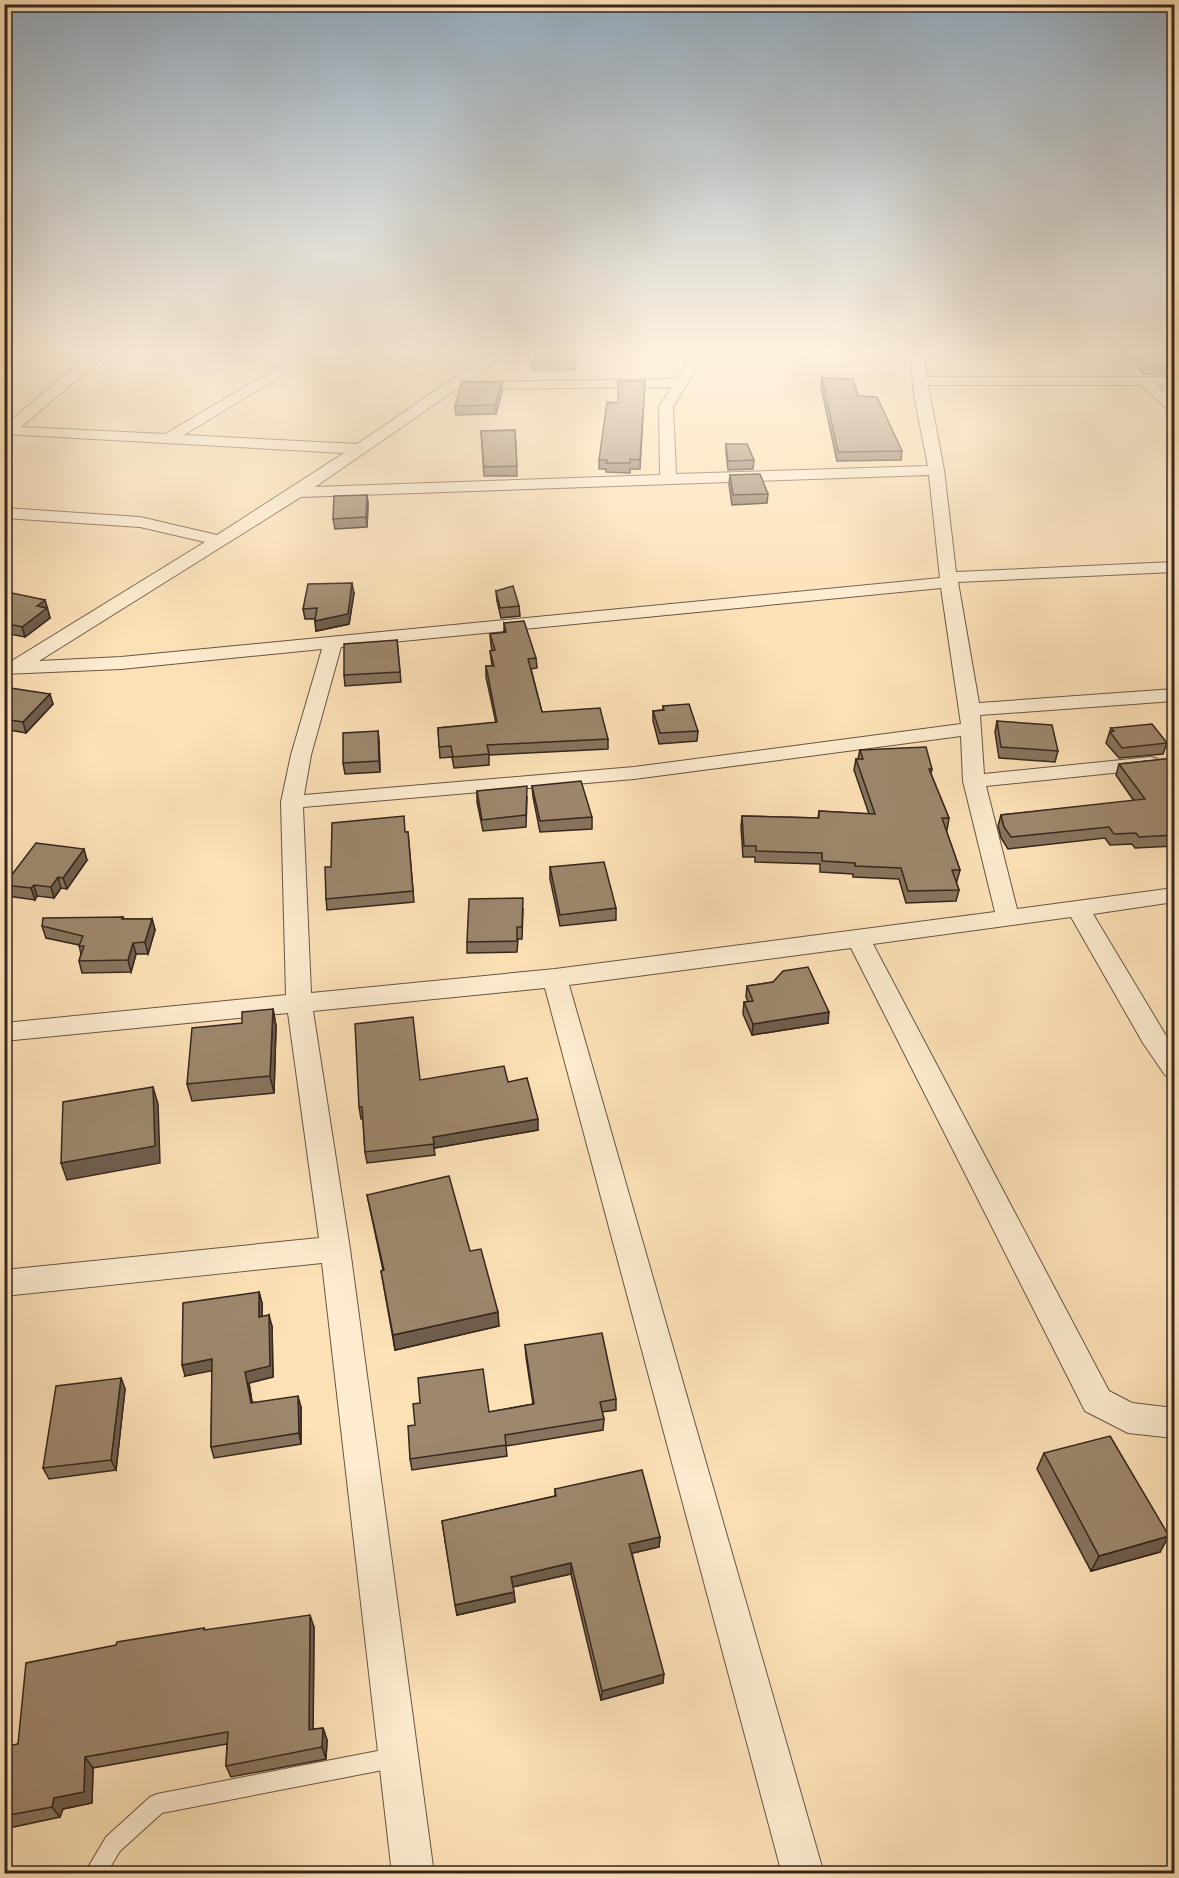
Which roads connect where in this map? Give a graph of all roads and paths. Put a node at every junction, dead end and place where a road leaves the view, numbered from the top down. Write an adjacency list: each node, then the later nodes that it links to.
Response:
1 (199, 441): 5 (street)
2 (370, 441): 5 (street)
3 (666, 441): 7 (street)
4 (930, 441): 6 (street)
5 (358, 449): 8 (street)
6 (936, 470): 7 (street); 12 (street)
7 (668, 477): 8 (street)
8 (297, 492): 10 (street)
9 (4, 513): 10 (street)
10 (217, 540): 14 (street)
11 (1174, 567): 12 (street)
12 (949, 580): 13 (street); 16 (street)
13 (333, 643): 14 (street); 19 (street)
14 (7, 670)
15 (1174, 695): 16 (street)
16 (970, 720): 18 (street); 19 (street)
17 (1167, 762): 18 (street)
18 (974, 781): 22 (street)
19 (292, 802): 25 (street)
20 (1174, 895): 21 (street)
21 (1078, 908): 22 (street); 27 (street)
22 (1008, 918): 23 (street)
23 (859, 940): 24 (street); 30 (street)
24 (555, 978): 25 (street); 34 (street)
25 (299, 1003): 26 (street); 28 (street)
26 (4, 1032)
27 (1174, 1068)
28 (335, 1249): 29 (street); 31 (street)
29 (4, 1283)
30 (1174, 1423)
31 (400, 1756): 32 (lane); 33 (street)
32 (94, 1874)
33 (413, 1874)
34 (803, 1874)

